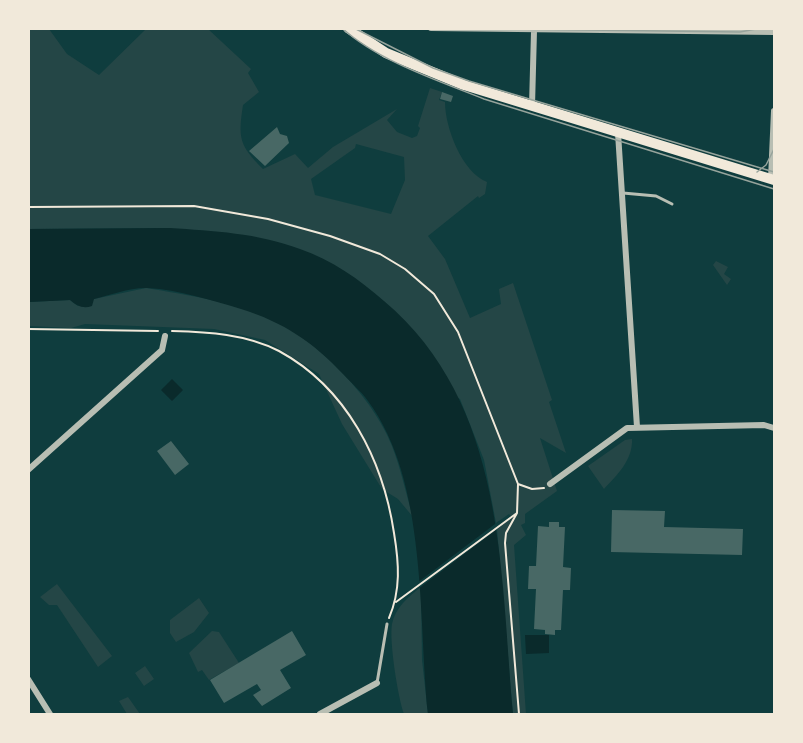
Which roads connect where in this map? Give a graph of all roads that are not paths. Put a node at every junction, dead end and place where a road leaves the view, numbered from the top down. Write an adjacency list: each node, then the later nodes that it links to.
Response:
1 (348, 28): 5 (main road)
2 (431, 28): 3 (street)
3 (536, 31): 4 (street); 5 (street)
4 (774, 32)
5 (532, 106): 7 (main road)
6 (774, 111): 8 (street)
7 (618, 133): 8 (main road); 9 (street)
8 (773, 180)
9 (622, 193): 10 (lane); 12 (street)
10 (672, 204)
11 (165, 336): 14 (street)
12 (637, 427): 13 (street); 15 (street)
13 (774, 428)
14 (28, 470)
15 (550, 484)
16 (387, 624): 18 (lane)
17 (29, 681): 19 (street)
18 (377, 683): 20 (street)
19 (50, 714)
20 (320, 714)

